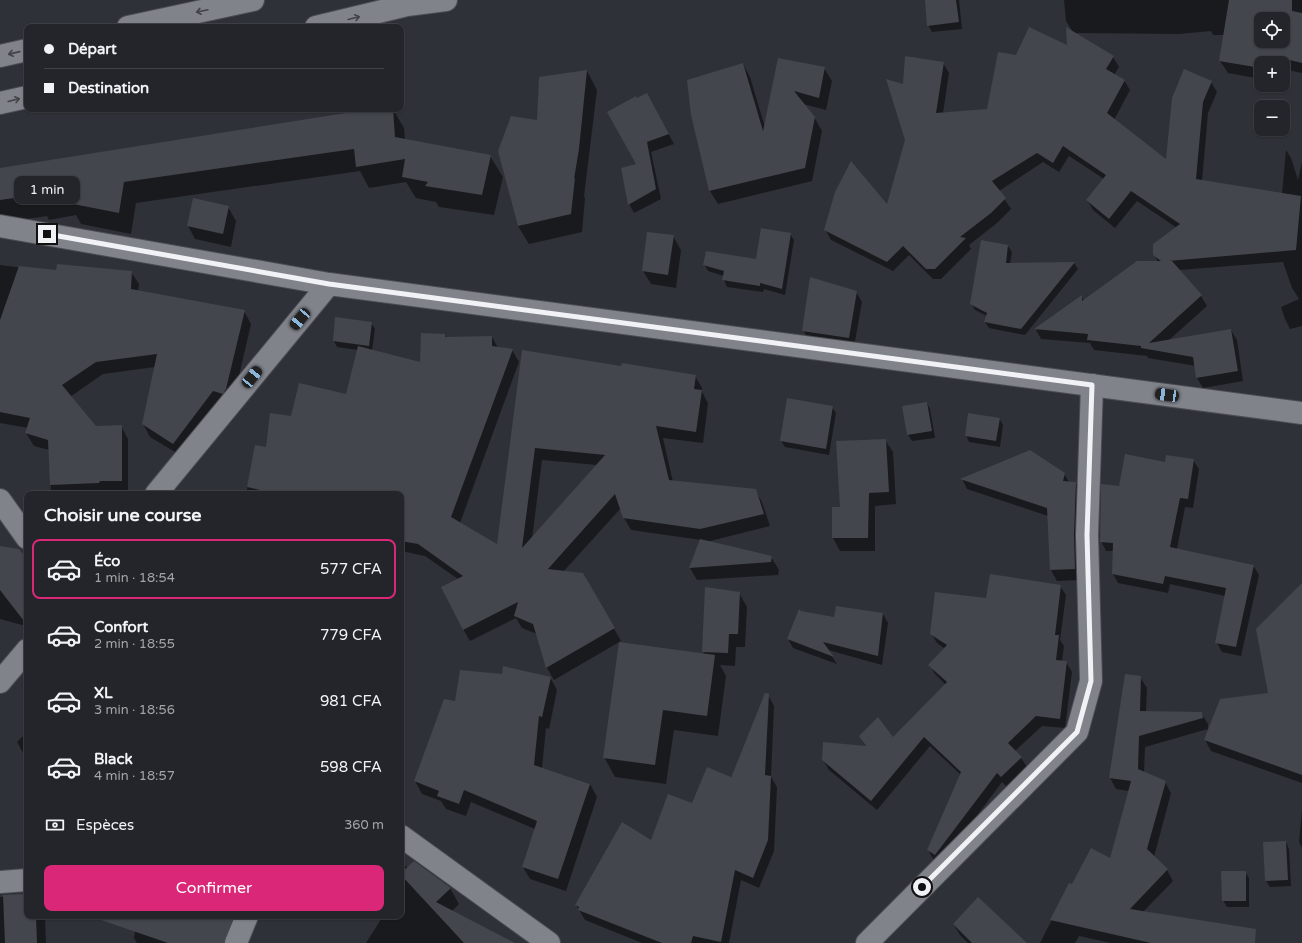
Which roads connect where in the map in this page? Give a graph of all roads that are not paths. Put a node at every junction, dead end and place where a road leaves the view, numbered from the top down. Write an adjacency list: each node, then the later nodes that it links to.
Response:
1 (253, 0): 3 (street, one-way to 3)
2 (446, 0): 4 (street, one-way to 2)
3 (142, 24)
4 (328, 24)
5 (24, 51): 6 (street, one-way to 6)
6 (0, 56)
7 (24, 98): 8 (street, one-way to 7)
8 (0, 103)
9 (0, 226): 10 (street)
10 (329, 284): 11 (street); 13 (street)
11 (1092, 385): 12 (street); 24 (street)
12 (1302, 413)
13 (158, 491)
14 (0, 500): 15 (street)
15 (24, 534)
16 (24, 654): 17 (street)
17 (0, 682)
18 (404, 838): 23 (street)
19 (24, 880): 20 (street)
20 (0, 882)
21 (245, 919): 22 (street)
22 (236, 943)
23 (549, 943)
24 (867, 943)

